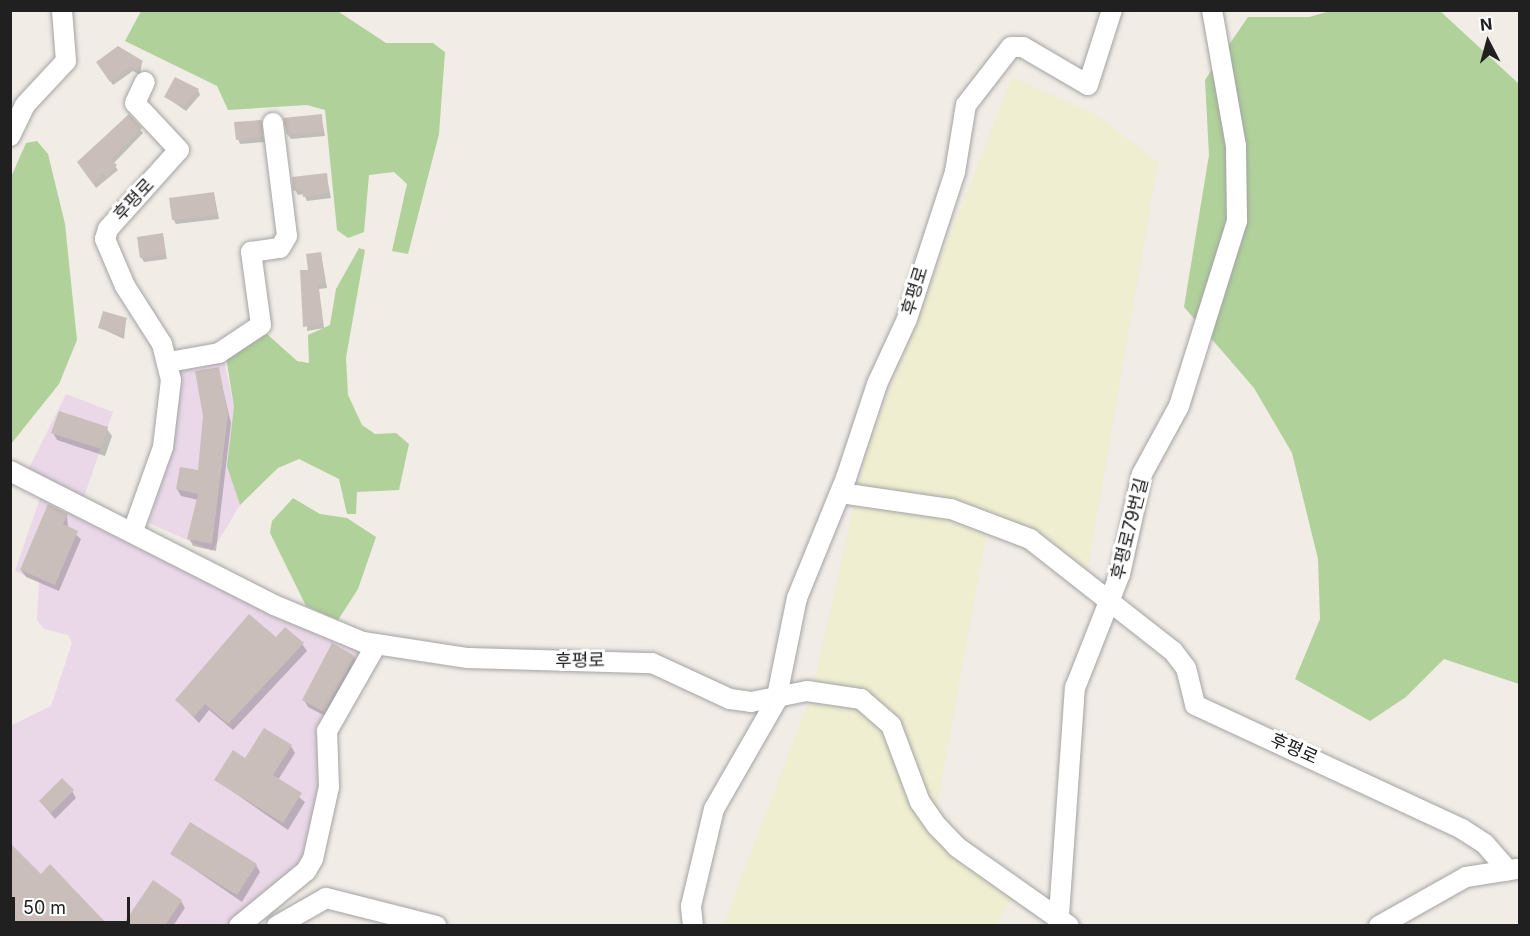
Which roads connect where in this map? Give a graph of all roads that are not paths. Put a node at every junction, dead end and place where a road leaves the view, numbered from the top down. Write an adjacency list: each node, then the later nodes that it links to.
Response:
1 (62, 10): 6 (street)
2 (1112, 10): 9 (street, 후평로)
3 (1212, 10): 11 (street, 후평로79번길)
4 (145, 82): 7 (street, 후평로)
5 (273, 123): 7 (street)
6 (10, 136)
7 (169, 362): 10 (street, 후평로)
8 (10, 471): 10 (street, 후평로)
9 (841, 493): 11 (street); 13 (street, 후평로)
10 (133, 531): 12 (street, 후평로)
11 (1111, 601): 14 (street, 후평로); 15 (street, 후평로79번길)
12 (376, 645): 13 (street, 후평로); 16 (street)
13 (776, 701): 15 (street, 후평로); 19 (street, 후평로)
14 (1514, 869): 20 (street, 후평로)
15 (1064, 920)
16 (238, 926)
17 (277, 926): 18 (street)
18 (437, 926)
19 (693, 926)
20 (1379, 926)

